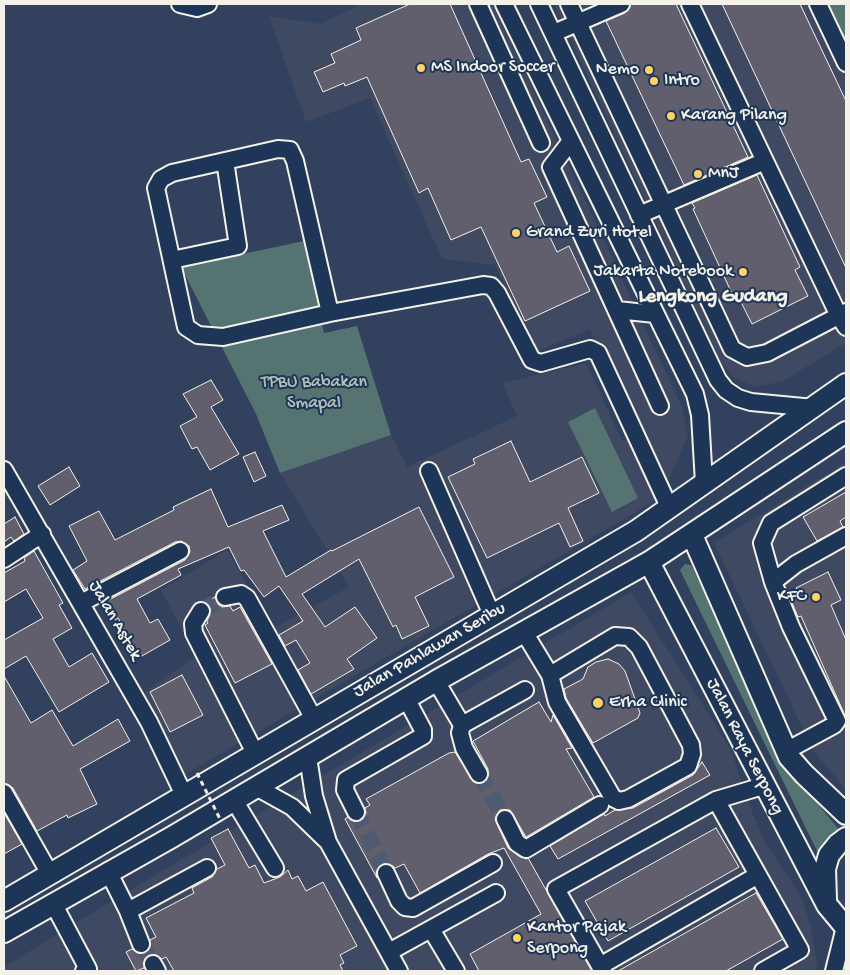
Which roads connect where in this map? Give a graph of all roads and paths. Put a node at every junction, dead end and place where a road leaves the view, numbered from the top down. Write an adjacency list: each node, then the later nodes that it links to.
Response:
1 (180, 4): 2 (street)
2 (208, 4)
3 (478, 4): 14 (street)
4 (504, 4): 13 (street)
5 (539, 4): 11 (street)
6 (569, 4): 10 (street)
7 (621, 4): 10 (street)
8 (690, 4): 18 (street)
9 (818, 4): 12 (street)
10 (578, 22): 11 (street); 19 (street)
11 (554, 33): 20 (street)
12 (846, 63)
13 (549, 97): 14 (street); 15 (street)
14 (525, 108): 16 (street)
15 (571, 141): 22 (street); 24 (street)
16 (541, 143)
17 (225, 161): 21 (street); 21 (street); 23 (street)
18 (765, 161): 19 (street); 25 (street)
19 (664, 206): 20 (street); 25 (street)
20 (639, 215): 26 (street)
21 (172, 260): 23 (street)
22 (617, 310): 24 (street); 29 (street)
23 (330, 313): 36 (street)
24 (656, 314): 28 (street)
25 (844, 318)
26 (718, 380): 28 (street); 30 (street)
27 (846, 384): 30 (main road, Jalan Pahlawan Seribu)
28 (695, 394): 35 (street)
29 (660, 406)
30 (814, 408): 35 (main road, Jalan Pahlawan Seribu)
31 (846, 432): 38 (main road, Jalan Pahlawan Seribu)
32 (4, 470): 37 (street, Jalan Astek)
33 (429, 471): 47 (street)
34 (846, 476): 43 (street)
35 (704, 483): 36 (main road, Jalan Pahlawan Seribu)
36 (670, 509): 47 (main road, Jalan Pahlawan Seribu)
37 (42, 534): 41 (street); 45 (street, Jalan Astek)
38 (692, 535): 42 (main road, Jalan Pahlawan Seribu); 56 (main road, Jalan Raya Serpong)
39 (846, 536): 43 (street)
40 (180, 551): 45 (street)
41 (4, 559)
42 (650, 562): 48 (main road, Jalan Pahlawan Seribu); 61 (main road, Jalan Raya Serpong)
43 (773, 582): 53 (street)
44 (225, 597): 54 (street)
45 (81, 603): 64 (street, Jalan Astek)
46 (201, 612): 57 (street)
47 (492, 615): 54 (main road, Jalan Pahlawan Seribu)
48 (524, 632): 49 (street); 50 (main road, Jalan Pahlawan Seribu)
49 (550, 675): 49 (street)
50 (436, 681): 52 (main road, Jalan Pahlawan Seribu); 55 (street)
51 (526, 690): 55 (street)
52 (407, 700): 58 (main road, Jalan Pahlawan Seribu); 68 (street)
53 (841, 718): 56 (street)
54 (314, 720): 57 (main road, Jalan Pahlawan Seribu)
55 (462, 725): 60 (street)
56 (786, 751): 69 (main road, Jalan Raya Serpong)
57 (255, 753): 64 (main road, Jalan Pahlawan Seribu)
58 (308, 758): 62 (main road, Jalan Pahlawan Seribu); 73 (street)
59 (197, 773): 71 (path, bridge)
60 (479, 774)
61 (763, 786): 66 (street); 84 (main road, Jalan Raya Serpong)
62 (256, 787): 65 (main road, Jalan Pahlawan Seribu); 73 (street)
63 (4, 793): 79 (street)
64 (184, 795): 79 (main road, Jalan Pahlawan Seribu)
65 (234, 800): 76 (street); 77 (main road, Jalan Pahlawan Seribu)
66 (716, 800): 80 (street); 91 (street)
67 (600, 805): 70 (street)
68 (356, 812)
69 (846, 814)
70 (505, 819)
71 (221, 821)
72 (846, 838): 84 (main road)
73 (328, 842): 90 (street)
74 (493, 863): 78 (street)
75 (207, 868): 85 (street)
76 (276, 868)
77 (108, 871): 83 (main road, Jalan Pahlawan Seribu); 85 (street)
78 (386, 873)
79 (50, 874): 82 (main road, Jalan Pahlawan Seribu)
80 (758, 875): 91 (street); 95 (street)
81 (496, 893): 87 (street)
82 (4, 901)
83 (52, 903): 88 (main road, Jalan Pahlawan Seribu); 92 (street)
84 (827, 906): 86 (main road, Jalan Raya Serpong)
85 (128, 911): 89 (street)
86 (846, 928): 96 (street)
87 (430, 930): 90 (street); 94 (street)
88 (4, 932)
89 (141, 944)
90 (387, 949): 93 (street)
91 (602, 968)
92 (87, 970)
93 (398, 971)
94 (456, 971)
95 (763, 971)
96 (834, 971)

